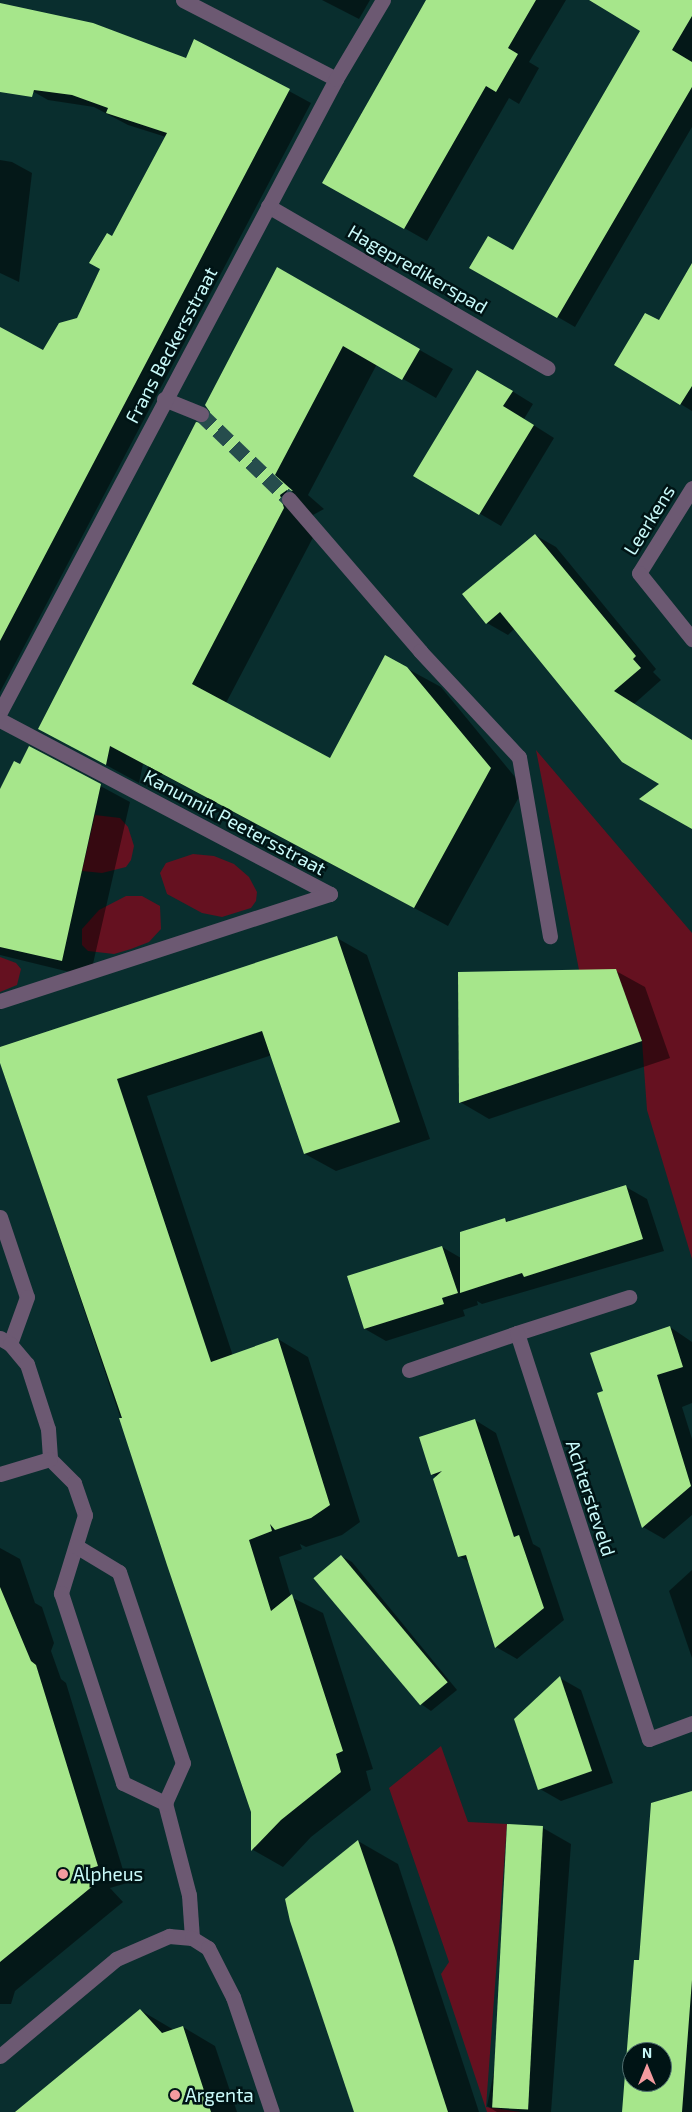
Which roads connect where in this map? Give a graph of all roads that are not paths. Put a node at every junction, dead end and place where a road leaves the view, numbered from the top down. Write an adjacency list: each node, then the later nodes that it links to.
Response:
1 (183, 0): 3 (street)
2 (383, 0): 3 (street, Frans Beckersstraat)
3 (336, 79): 4 (street, Frans Beckersstraat)
4 (268, 206): 5 (street, Hagepredikerspad); 6 (street, Frans Beckersstraat)
5 (547, 368)
6 (164, 399): 7 (street); 11 (street, Frans Beckersstraat)
7 (200, 414)
8 (692, 488): 10 (street, Leerkens)
9 (289, 499): 13 (street)
10 (692, 639)
11 (0, 712)
12 (0, 720): 14 (street, Kanunnik Peetersstraat)
13 (550, 936)
14 (0, 1001)
15 (0, 1217): 18 (street)
16 (629, 1296): 17 (street)
17 (516, 1333): 19 (street); 23 (street, Achtersteveld)
18 (5, 1341): 20 (street)
19 (409, 1370)
20 (50, 1458): 21 (street); 22 (street)
21 (0, 1474)
22 (76, 1546): 24 (street); 24 (street)
23 (692, 1723)
24 (164, 1804): 25 (street)
25 (192, 1938): 26 (street); 27 (street)
26 (0, 2056)
27 (272, 2112)

